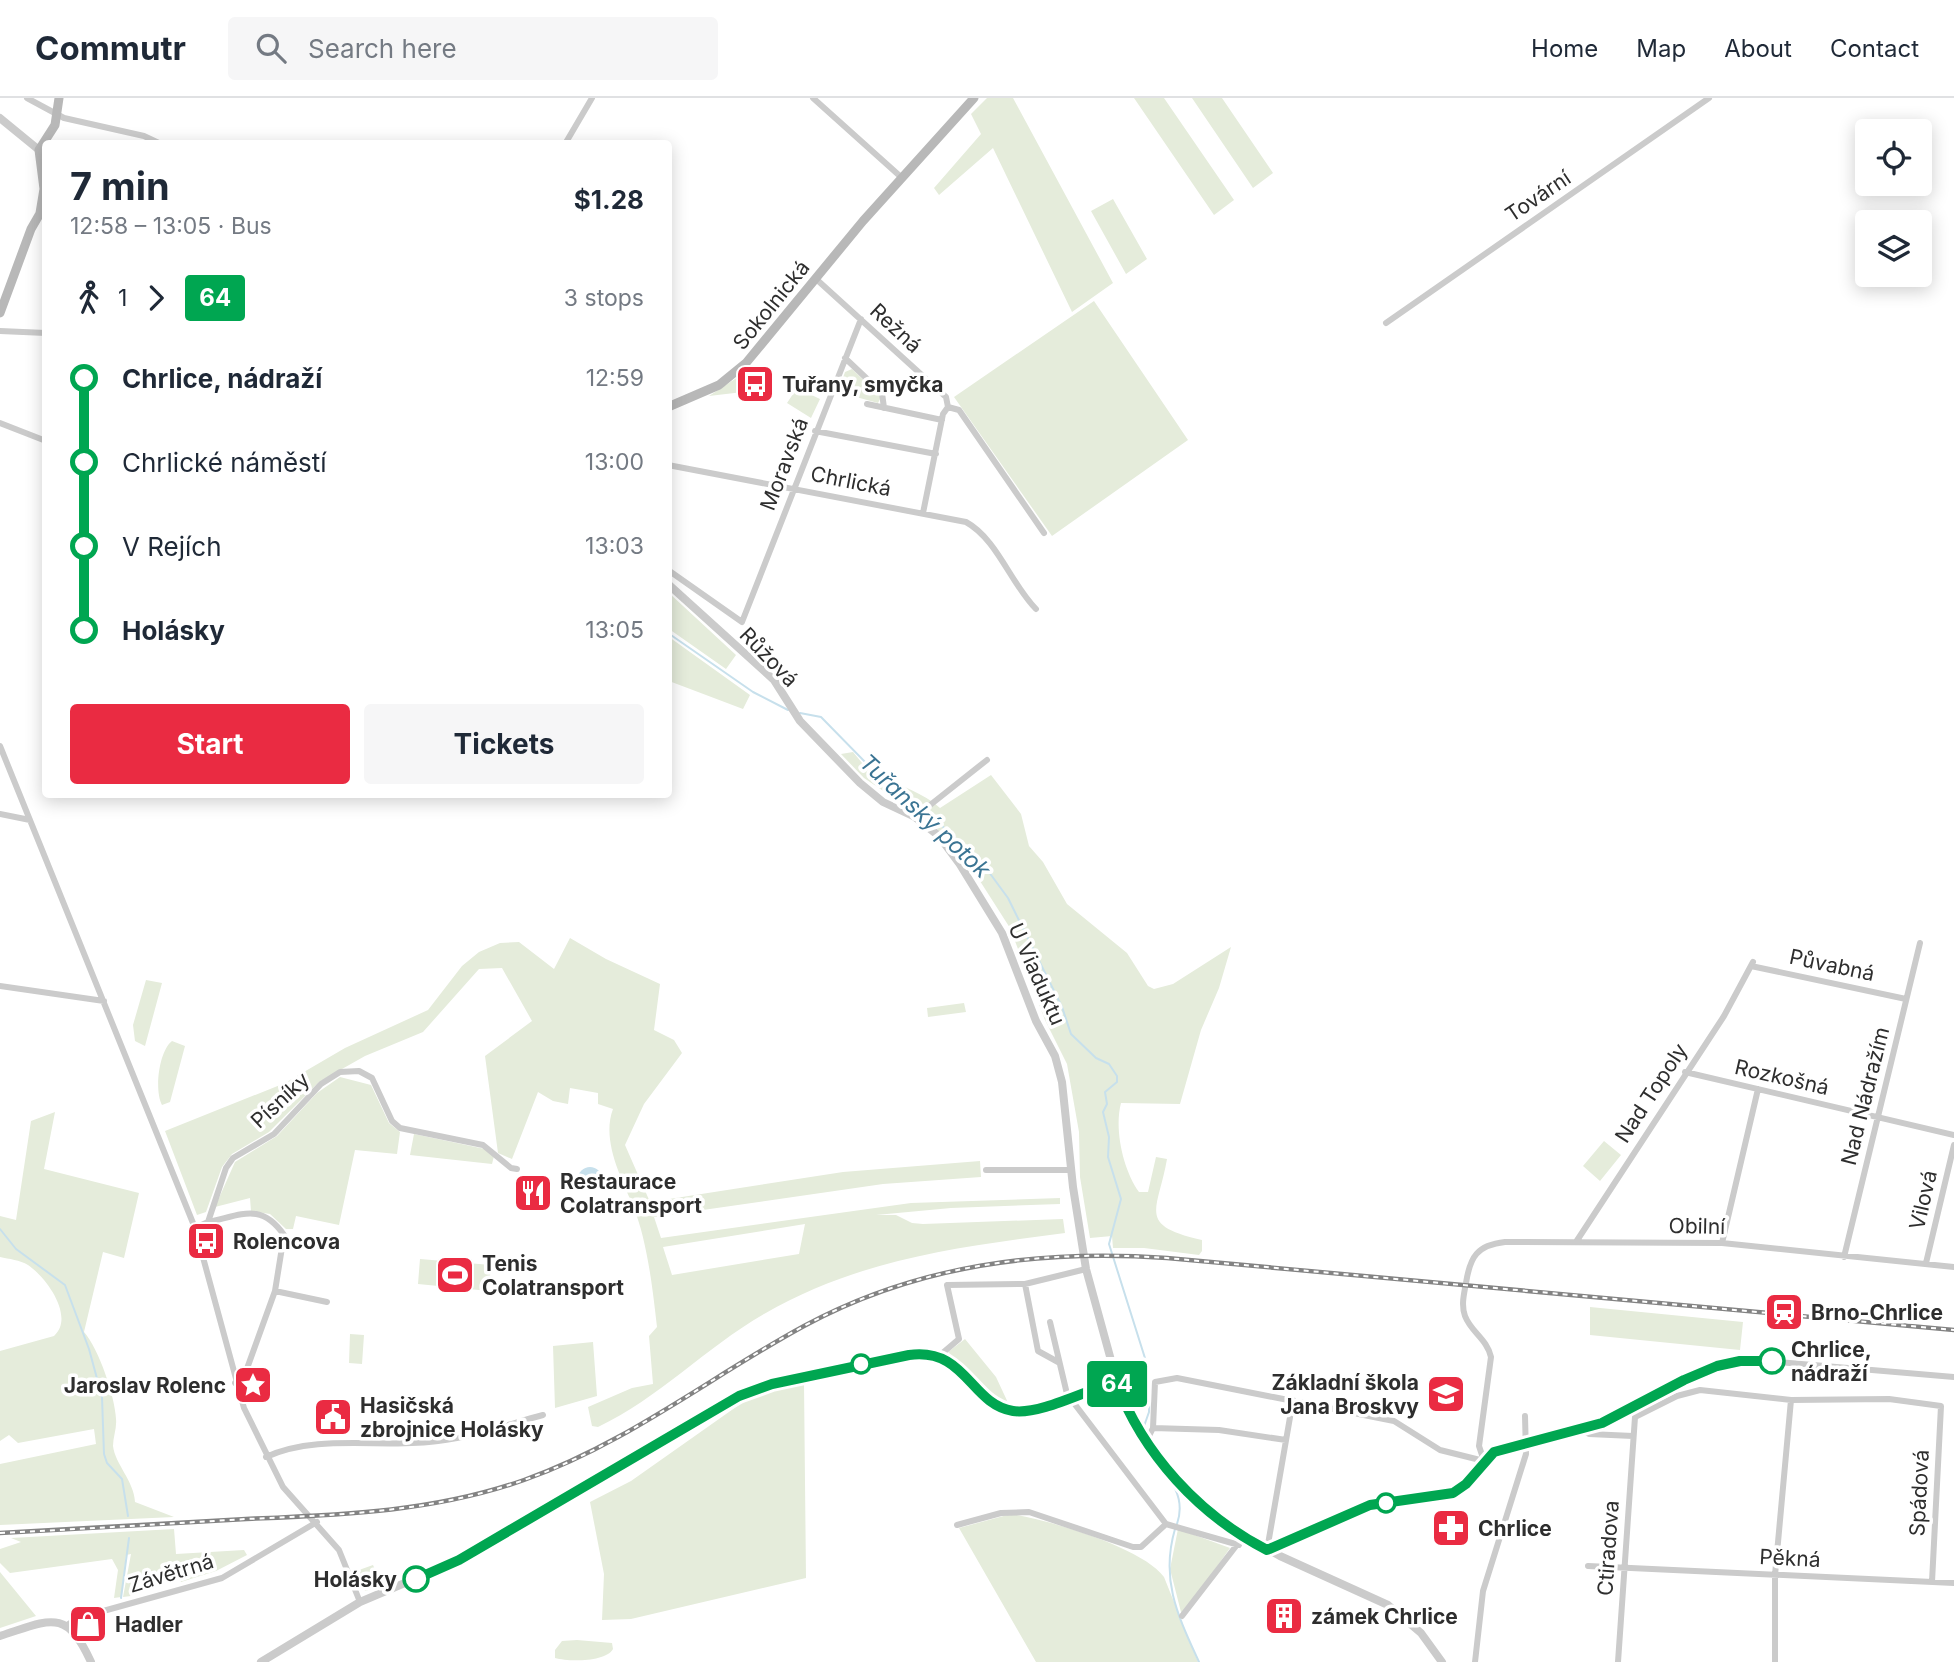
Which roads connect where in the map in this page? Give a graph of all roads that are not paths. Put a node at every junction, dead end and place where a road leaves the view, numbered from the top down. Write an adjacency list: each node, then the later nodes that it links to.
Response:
1 (27, 98): 7 (street)
2 (59, 98): 7 (main road)
3 (592, 98): 11 (street)
4 (813, 98): 13 (street)
5 (974, 98): 13 (main road, Sokolnická)
6 (1709, 98): 18 (street, Tovární)
7 (57, 114): 9 (main road); 10 (street)
8 (0, 118): 12 (street)
9 (48, 140)
10 (152, 140)
11 (567, 140)
12 (42, 153)
13 (901, 177): 15 (main road, Sokolnická)
14 (42, 211): 16 (main road)
15 (815, 278): 17 (street, Režná); 23 (main road, Sokolnická)
16 (0, 313)
17 (862, 319): 21 (street, Moravská); 24 (street, Režná)
18 (1386, 323)
19 (0, 331): 20 (street)
20 (42, 333)
21 (845, 358): 25 (street); 28 (street, Moravská)
22 (867, 404): 25 (street)
23 (672, 405)
24 (948, 407): 26 (street); 34 (street, Režná)
25 (884, 408): 26 (street)
26 (942, 420): 30 (street)
27 (0, 423): 29 (street)
28 (815, 431): 30 (street); 32 (street, Moravská)
29 (42, 439)
30 (936, 454): 33 (street)
31 (672, 465): 32 (street, Chrlická)
32 (794, 488): 33 (street, Chrlická); 38 (street, Moravská)
33 (923, 513): 37 (street, Chrlická)
34 (1044, 533)
35 (672, 573): 38 (street, Růžová)
36 (672, 588): 40 (street, Růžová)
37 (1036, 609)
38 (742, 622)
39 (0, 746): 44 (street)
40 (838, 760): 43 (street, U Viaduktu)
41 (987, 760): 43 (street)
42 (0, 814): 44 (street)
43 (915, 817): 57 (street, U Viaduktu)
44 (30, 820): 49 (street)
45 (1920, 943): 48 (street, Nad Nádražím)
46 (1752, 964): 48 (street, Půvabná); 50 (street, Nad Topoly)
47 (0, 986): 49 (street)
48 (1906, 999): 52 (street, Nad Nádražím)
49 (104, 1001): 59 (street)
50 (1685, 1072): 51 (street, Rozkošná); 60 (street, Nad Topoly)
51 (1758, 1089): 52 (street, Rozkošná); 61 (street)
52 (1878, 1117): 53 (street, Rozkošná); 62 (street, Nad Nádražím)
53 (1954, 1135)
54 (1954, 1145): 63 (street, Vilová)
55 (517, 1169): 58 (street, Písníky)
56 (986, 1170): 57 (street)
57 (1071, 1170): 65 (street, U Viaduktu)
58 (208, 1222): 59 (street); 67 (street)
59 (195, 1228): 74 (street)
60 (1576, 1242): 61 (street, Obilní); 87 (street, Obilní)
61 (1723, 1243): 62 (street, Obilní)
62 (1844, 1257): 63 (street, Obilní)
63 (1926, 1264): 64 (street, Obilní)
64 (1954, 1267)
65 (1086, 1269): 66 (street); 73 (street, U Viaduktu)
66 (1025, 1284): 70 (street); 71 (street)
67 (275, 1291): 68 (street); 74 (street)
68 (327, 1302)
69 (1050, 1322): 71 (street)
70 (939, 1356): 75 (street); 98 (street)
71 (1058, 1362): 75 (street)
72 (1954, 1377): 81 (street)
73 (1116, 1382): 75 (street); 84 (street, U Viaduktu)
74 (235, 1383): 86 (street)
75 (1070, 1397): 89 (street)
76 (1791, 1400): 82 (street); 95 (street); 96 (street, Spádová)
77 (1293, 1401): 80 (street); 83 (street); 87 (street)
78 (543, 1415): 86 (street)
79 (1525, 1416): 85 (street)
80 (1153, 1428): 83 (street); 84 (street)
81 (1581, 1429): 82 (street); 85 (street)
82 (1633, 1436): 94 (street, Ctiradova)
83 (1286, 1440): 92 (street)
84 (1146, 1442): 91 (street, U Viaduktu)
85 (1525, 1444): 87 (street); 105 (street)
86 (267, 1457): 88 (street)
87 (1483, 1461): 92 (street)
88 (317, 1522): 98 (street); 100 (street, Závětrná)
89 (1166, 1524): 90 (street); 91 (street)
90 (957, 1525)
91 (1241, 1541): 92 (street, U Viaduktu); 99 (street)
92 (1267, 1550): 104 (street, U Viaduktu)
93 (1588, 1566): 94 (street, Pěkná)
94 (1624, 1567): 95 (street, Pěkná); 106 (street, Ctiradova)
95 (1775, 1575): 96 (street, Pěkná); 107 (street)
96 (1933, 1582): 97 (street, Pěkná)
97 (1954, 1583)
98 (360, 1602): 103 (street)
99 (1182, 1616)
100 (67, 1625): 101 (street); 102 (street)
101 (0, 1636)
102 (91, 1662)
103 (261, 1662)
104 (1442, 1662)
105 (1475, 1662)
106 (1618, 1662)
107 (1775, 1662)

